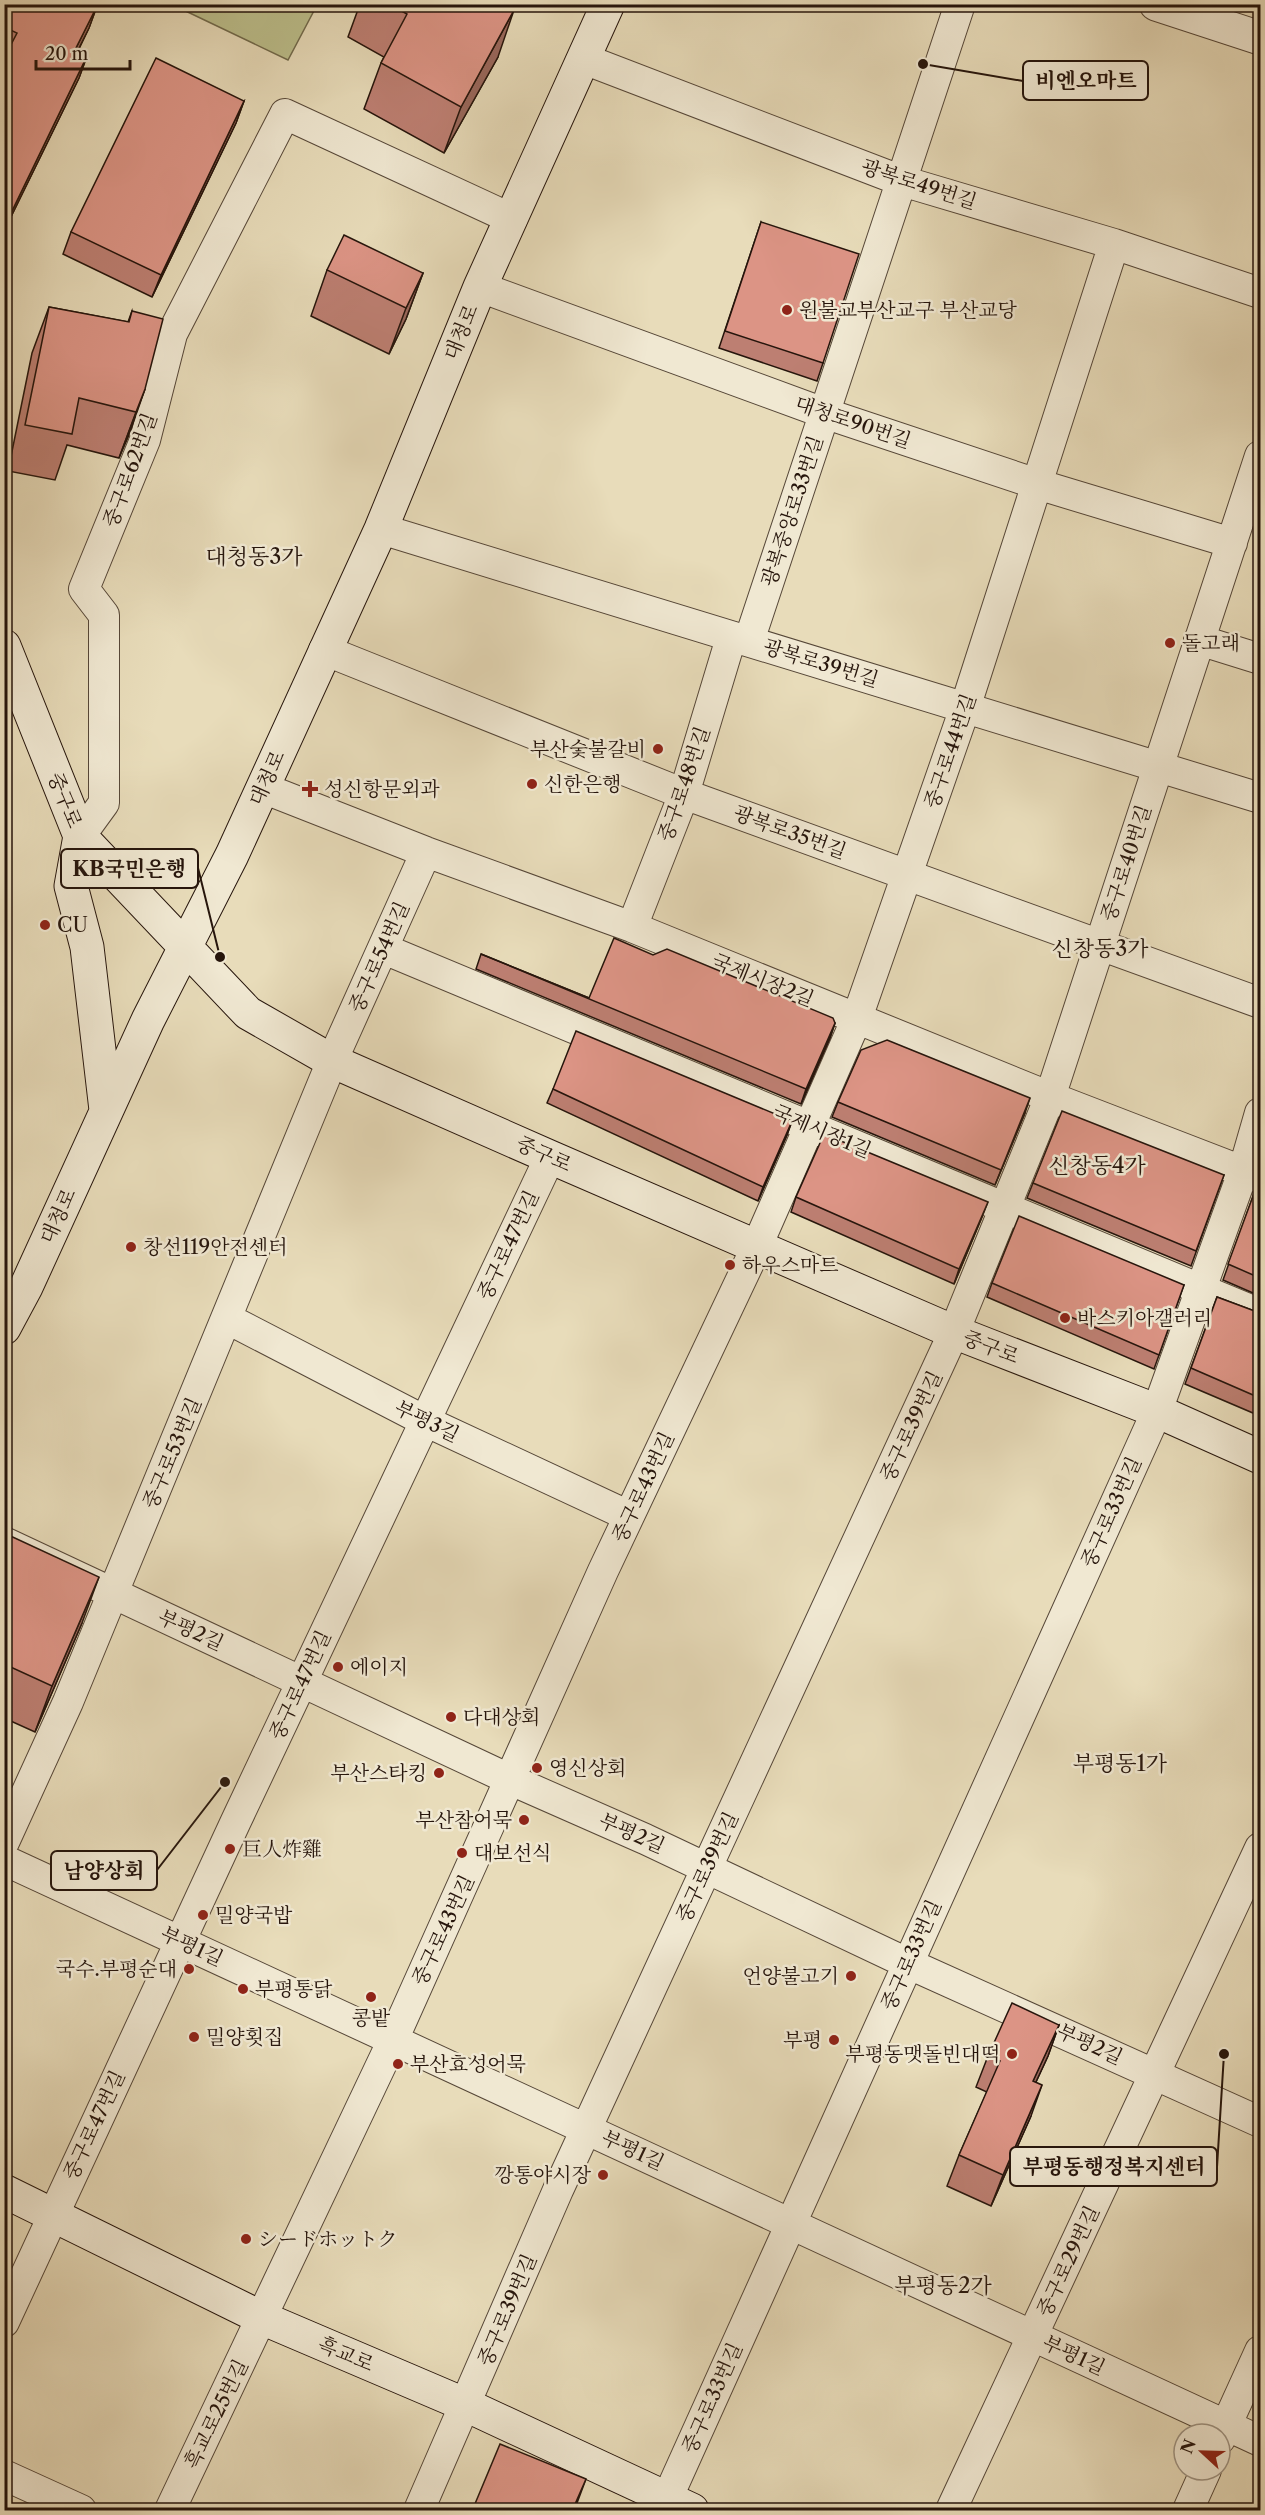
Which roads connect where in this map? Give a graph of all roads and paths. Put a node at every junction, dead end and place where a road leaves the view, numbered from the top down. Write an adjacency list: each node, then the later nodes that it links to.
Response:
1 (608, 4): 5 (main road, 대청로)
2 (960, 4): 6 (street, 광복중앙로33번길)
3 (1156, 4): 4 (main road)
4 (1260, 38)
5 (584, 59): 6 (street, 광복로49번길); 7 (main road, 대청로)
6 (902, 181): 8 (street, 광복로49번길); 11 (street, 광복중앙로33번길)
7 (512, 219): 9 (main road, 대청로); 26 (street, 중구로62번길)
8 (1114, 244): 10 (street, 광복로49번길); 13 (street, 중구로44번길)
9 (480, 287): 11 (street, 대청로90번길); 14 (main road, 대청로)
10 (1260, 293)
11 (824, 413): 13 (street, 대청로90번길); 16 (street, 광복중앙로33번길)
12 (1260, 456): 15 (street, 중구로40번길)
13 (1037, 484): 15 (street, 대청로90번길); 21 (street, 중구로44번길)
14 (381, 529): 16 (street, 광복로39번길); 18 (main road, 대청로)
15 (1232, 543): 17 (street, 중구로40번길)
16 (740, 640): 21 (street, 광복로39번길); 24 (street, 중구로48번길)
17 (1199, 640): 20 (street); 22 (street, 중구로40번길)
18 (324, 650): 23 (main road, 대청로); 24 (street, 광복로35번길)
19 (5, 652): 26 (main road, 중구로)
20 (1260, 659)
21 (965, 708): 22 (street, 광복로39번길); 28 (street, 중구로44번길)
22 (1158, 767): 25 (street, 광복로39번길); 30 (street, 중구로40번길)
23 (263, 788): 27 (street, 국제시장2길); 31 (main road, 대청로)
24 (684, 794): 28 (street, 광복로35번길); 29 (street, 중구로48번길)
25 (1260, 798)
26 (80, 836): 31 (main road, 중구로); 37 (main road)
27 (426, 852): 29 (street, 국제시장2길); 32 (street, 중구로54번길)
28 (907, 874): 30 (street, 광복로35번길); 34 (street, 중구로44번길)
29 (632, 927): 34 (street, 국제시장2길)
30 (1100, 944): 33 (street, 광복로35번길); 36 (street, 중구로40번길)
31 (184, 949): 35 (main road, 중구로); 37 (main road, 대청로)
32 (384, 949): 35 (street, 중구로54번길); 39 (street, 국제시장1길)
33 (1260, 1003)
34 (857, 1018): 36 (street, 국제시장2길); 39 (street, 중구로44번길)
35 (332, 1061): 40 (main road, 중구로); 46 (street, 중구로53번길)
36 (1050, 1097): 41 (street, 국제시장2길); 42 (street, 중구로40번길)
37 (106, 1110): 47 (main road, 대청로)
38 (1260, 1113): 41 (street, 중구로33번길)
39 (808, 1126): 42 (street, 국제시장1길); 43 (street, 중구로44번길)
40 (550, 1157): 43 (main road, 중구로); 50 (street, 중구로47번길)
41 (1252, 1175): 44 (street, 중구로33번길)
42 (1005, 1208): 44 (street, 국제시장1길); 48 (street, 중구로40번길)
43 (757, 1246): 48 (main road, 중구로); 52 (street, 중구로43번길)
44 (1200, 1289): 45 (street, 국제시장1길); 49 (street, 중구로33번길)
45 (1260, 1314)
46 (228, 1319): 50 (street, 부평3길); 54 (street, 중구로53번길)
47 (4, 1328)
48 (954, 1332): 49 (main road, 중구로); 60 (street, 중구로39번길)
49 (1157, 1411): 51 (main road, 중구로); 62 (street, 중구로33번길)
50 (425, 1421): 52 (street, 부평3길); 55 (street, 중구로47번길)
51 (1260, 1456)
52 (629, 1516): 56 (street, 중구로43번길)
53 (4, 1542): 54 (street, 부평2길)
54 (113, 1594): 55 (street, 부평2길); 57 (street, 중구로53번길)
55 (302, 1681): 56 (street, 부평2길); 61 (street, 중구로47번길)
56 (511, 1780): 60 (street, 부평2길); 63 (street, 중구로43번길)
57 (4, 1842)
58 (1260, 1848): 64 (street, 중구로29번길)
59 (4, 1860): 61 (street, 부평1길)
60 (707, 1867): 62 (street, 부평2길); 66 (street, 중구로39번길)
61 (180, 1941): 63 (street, 부평1길); 68 (street, 중구로47번길)
62 (907, 1963): 64 (street, 부평2길); 69 (street, 중구로33번길)
63 (393, 2040): 66 (street, 부평1길); 70 (street, 중구로43번길)
64 (1155, 2074): 65 (street, 부평2길); 72 (street, 중구로29번길)
65 (1260, 2122)
66 (586, 2129): 69 (street, 부평1길); 74 (street, 중구로39번길)
67 (4, 2191): 68 (main road, 흑교로)
68 (53, 2214): 70 (main road, 흑교로); 71 (street, 중구로47번길)
69 (791, 2224): 72 (street, 부평1길); 81 (street, 중구로33번길)
70 (262, 2318): 74 (main road, 흑교로); 83 (street, 흑교로25번길)
71 (4, 2322)
72 (1033, 2336): 75 (street, 부평1길); 85 (street, 중구로29번길)
73 (1260, 2350): 76 (street)
74 (466, 2405): 81 (main road, 흑교로); 84 (street, 중구로39번길)
75 (1203, 2422)
76 (1228, 2422)
77 (1232, 2434): 78 (street, 부평1길)
78 (1260, 2441)
79 (4, 2475): 82 (street)
80 (1201, 2482): 86 (street)
81 (674, 2507)
82 (81, 2511)
83 (170, 2511)
84 (419, 2511)
85 (951, 2511)
86 (1188, 2511)

